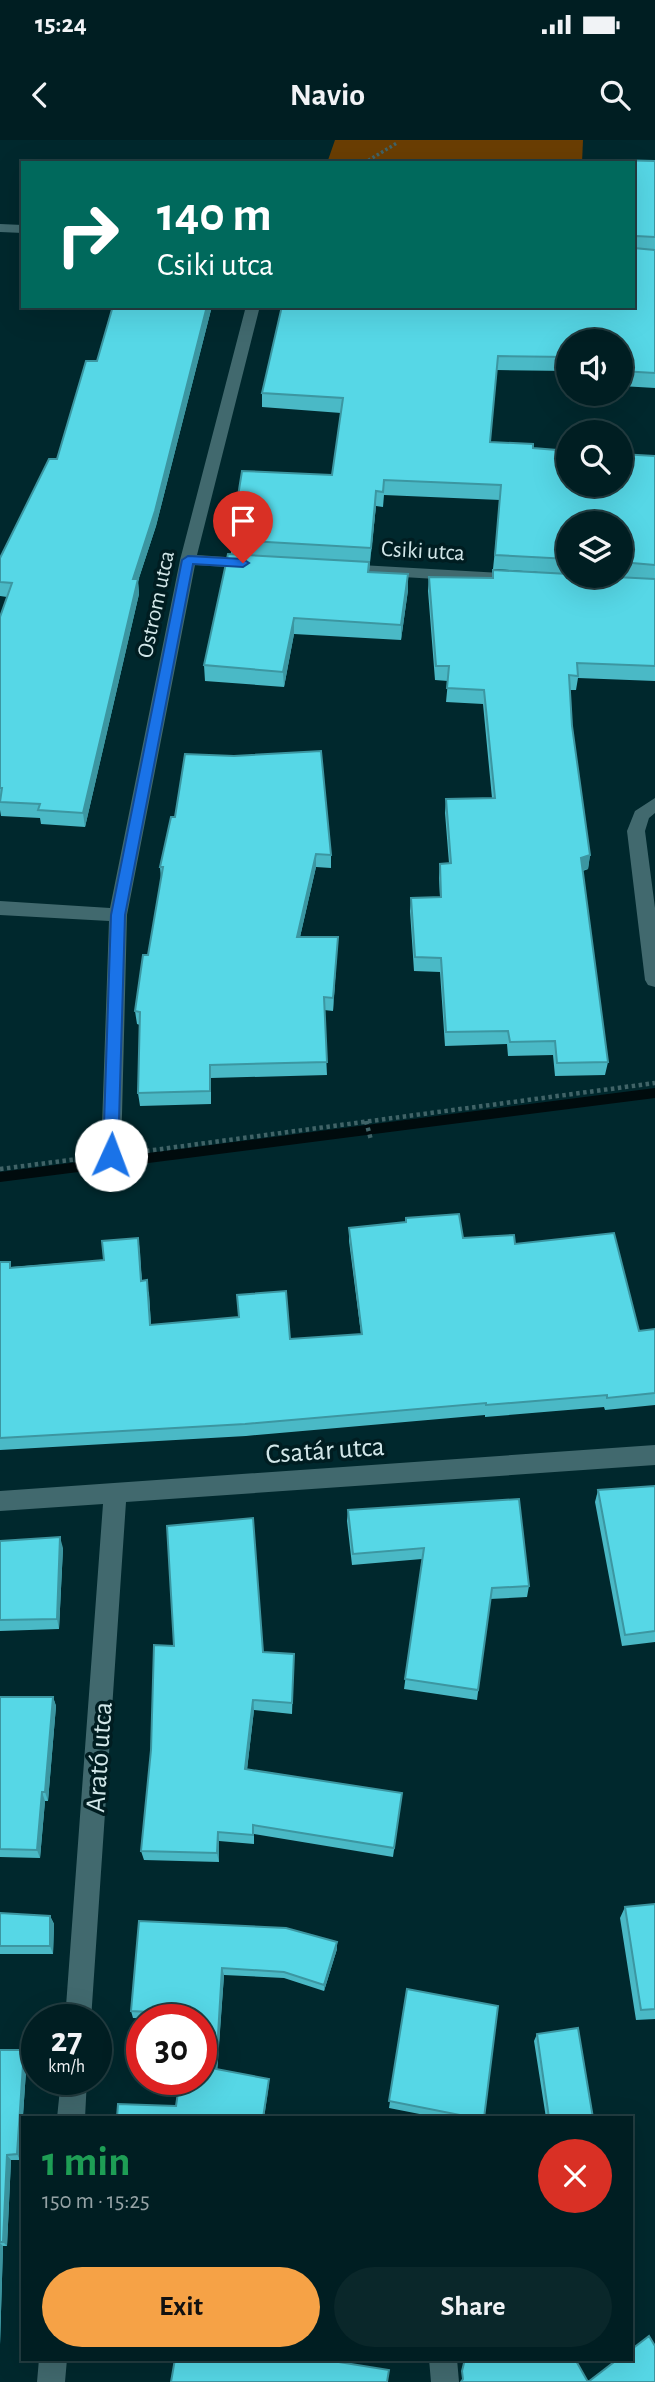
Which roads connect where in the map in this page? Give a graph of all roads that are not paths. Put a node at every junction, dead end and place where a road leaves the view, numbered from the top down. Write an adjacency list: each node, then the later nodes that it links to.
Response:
1 (0, 228): 2 (street)
2 (21, 229)
3 (252, 308): 4 (street, Ostrom utca)
4 (188, 560): 5 (street); 10 (street, Ostrom utca)
5 (270, 565)
6 (325, 568): 7 (street, Csiki utca)
7 (531, 579)
8 (655, 804): 11 (street)
9 (0, 908): 10 (street)
10 (118, 915): 12 (street, Ostrom utca)
11 (655, 980)
12 (111, 1155)
13 (655, 1455): 14 (street, Csatár utca)
14 (115, 1494): 15 (street, Csatár utca); 16 (street, Arató utca)
15 (0, 1501)
16 (79, 2004)
17 (73, 2095): 18 (street)
18 (71, 2116)
19 (53, 2361): 21 (street)
20 (443, 2361): 22 (street)
21 (51, 2382)
22 (445, 2382)

